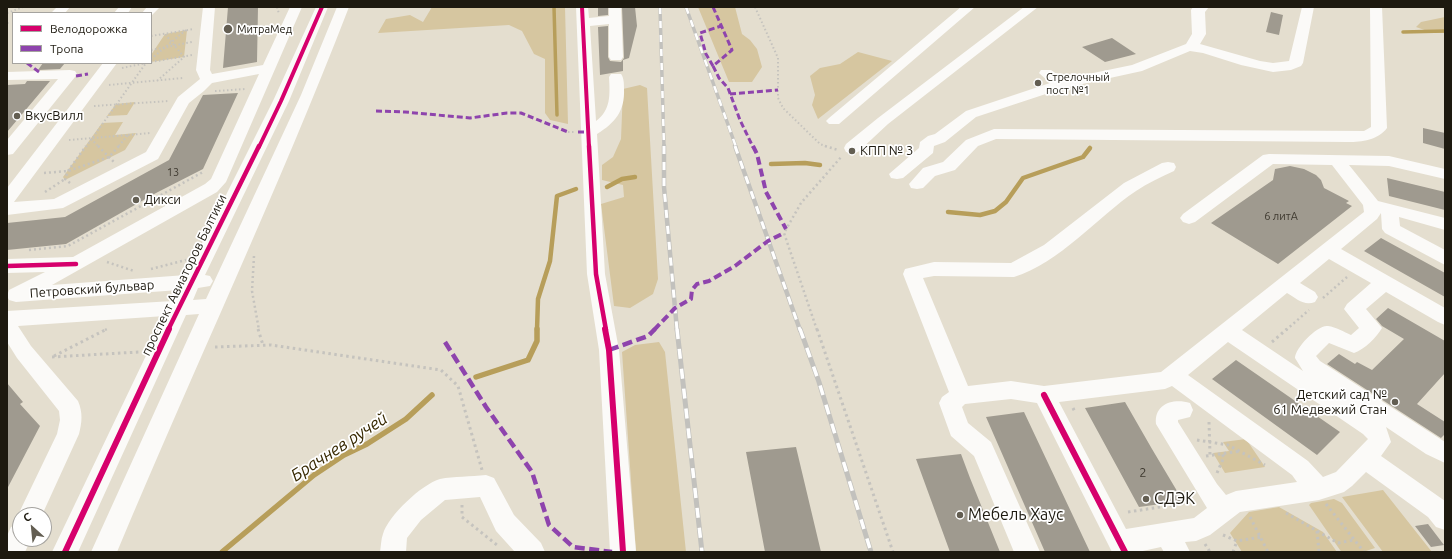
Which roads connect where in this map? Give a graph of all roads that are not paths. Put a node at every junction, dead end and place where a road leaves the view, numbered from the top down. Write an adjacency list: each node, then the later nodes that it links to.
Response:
1 (209, 7): 21 (street)
2 (296, 7): 16 (street, проспект Авиаторов Балтики)
3 (322, 7): 41 (street, проспект Авиаторов Балтики)
4 (343, 7): 40 (street)
5 (969, 7): 22 (street)
6 (1032, 7): 25 (street)
7 (1203, 7): 12 (street)
8 (1308, 7): 12 (street)
9 (1376, 7): 30 (street)
10 (582, 14): 11 (street); 23 (street)
11 (615, 14): 13 (street)
12 (1191, 47): 20 (street)
13 (616, 57)
14 (109, 64): 31 (street)
15 (75, 68): 18 (street); 24 (street)
16 (270, 68): 21 (street); 38 (street, проспект Авиаторов Балтики)
17 (1046, 74): 20 (street)
18 (7, 76)
19 (616, 77): 23 (street)
20 (1061, 84): 28 (street)
21 (208, 86): 33 (street)
22 (834, 120)
23 (589, 132): 70 (street)
24 (7, 150)
25 (849, 151)
26 (1337, 161): 29 (street); 32 (street); 34 (street)
27 (1168, 167): 56 (street)
28 (897, 174)
29 (1445, 174)
30 (917, 184)
31 (7, 200)
32 (1380, 207): 35 (street); 36 (street); 37 (street)
33 (7, 209)
34 (1189, 218)
35 (1445, 224)
36 (1328, 250): 42 (street); 43 (street)
37 (1445, 258)
38 (76, 264): 39 (street); 44 (street, проспект Авиаторов Балтики)
39 (7, 266)
40 (225, 279): 41 (street, Петровский бульвар); 46 (street)
41 (193, 282): 44 (street, Петровский бульвар); 47 (street, проспект Авиаторов Балтики)
42 (1287, 284): 45 (street); 52 (street)
43 (1381, 285): 48 (street); 51 (street); 58 (street)
44 (12, 295)
45 (1308, 296)
46 (213, 306): 47 (street, Петровский бульвар); 67 (street)
47 (180, 308): 49 (street, Петровский бульвар); 66 (street, проспект Авиаторов Балтики)
48 (1445, 316)
49 (7, 318)
50 (7, 325): 53 (street)
51 (1445, 328)
52 (1228, 331): 54 (street); 59 (street)
53 (15, 352): 62 (street)
54 (1173, 375): 55 (street); 60 (street)
55 (1044, 395): 56 (street); 65 (street)
56 (961, 396): 71 (street)
57 (1182, 410): 61 (street)
58 (1445, 453)
59 (1364, 458): 60 (street); 63 (street)
60 (1317, 489): 61 (street)
61 (1242, 503): 64 (street)
62 (34, 507)
63 (1445, 519)
64 (1172, 543): 65 (street)
65 (1122, 547)
66 (65, 552)
67 (104, 552)
68 (393, 552): 69 (street)
69 (532, 552)
70 (623, 552)
71 (1027, 552)

